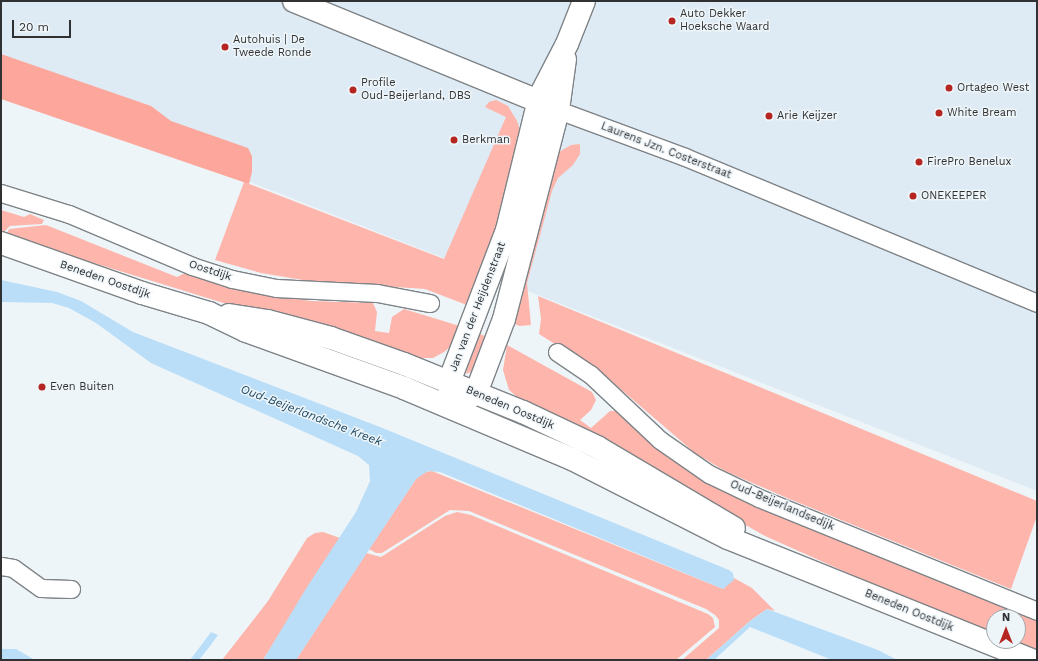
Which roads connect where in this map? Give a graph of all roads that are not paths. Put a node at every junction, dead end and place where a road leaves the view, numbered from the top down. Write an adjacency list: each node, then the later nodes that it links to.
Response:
1 (294, 1): 4 (main road, Laurens Jzn. Costerstraat)
2 (584, 1): 3 (main road, Jan van der Heijdenstraat)
3 (567, 44): 4 (main road, Jan van der Heijdenstraat); 5 (main road, Jan van der Heijdenstraat)
4 (538, 102): 5 (main road, Laurens Jzn. Costerstraat); 12 (main road, Jan van der Heijdenstraat)
5 (558, 110): 9 (street, Laurens Jzn. Costerstraat); 13 (main road, Jan van der Heijdenstraat)
6 (1, 193): 8 (street, Oostdijk)
7 (1, 243): 10 (main road, Beneden Oostdijk)
8 (430, 303)
9 (1037, 303)
10 (209, 313): 12 (main road, Beneden Oostdijk); 14 (main road, Beneden Oostdijk)
11 (556, 352): 18 (street, Oud-Beijerlandsedijk)
12 (449, 382): 13 (main road, Beneden Oostdijk); 14 (main road, Jan van der Heijdenstraat)
13 (476, 393): 14 (main road); 15 (main road, Beneden Oostdijk)
14 (454, 408): 15 (main road, Beneden Oostdijk)
15 (788, 561): 19 (main road, Beneden Oostdijk)
16 (1, 566): 17 (street)
17 (71, 589)
18 (1037, 611)
19 (1031, 660)

